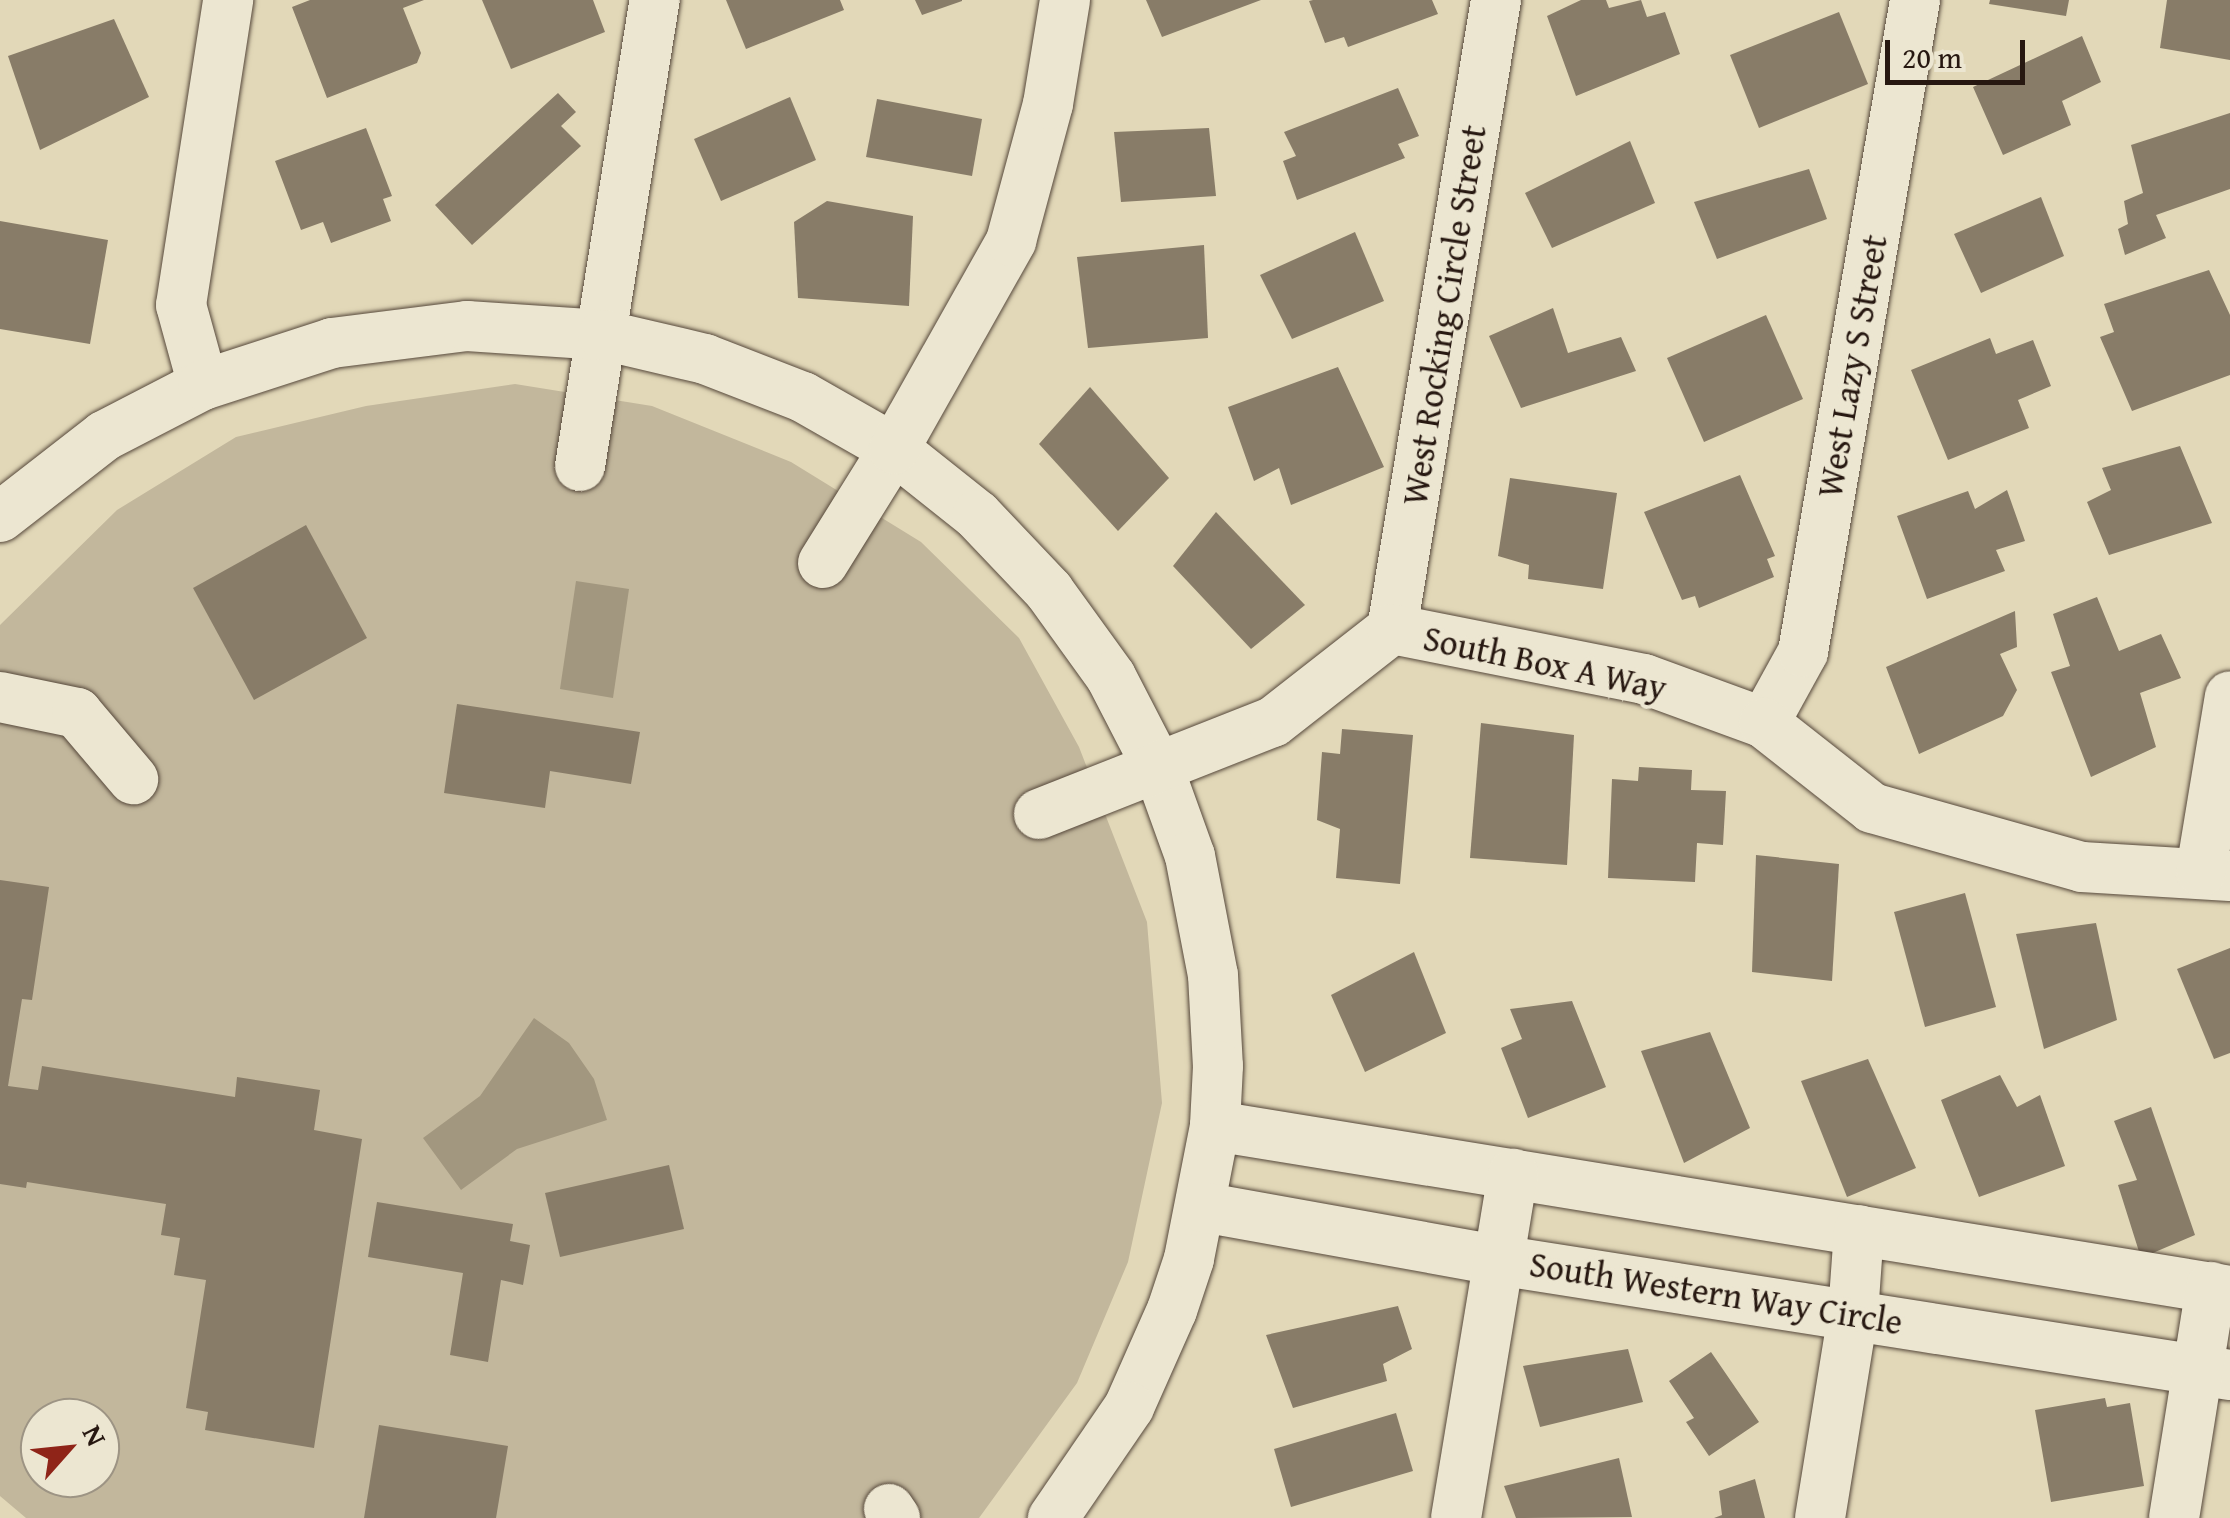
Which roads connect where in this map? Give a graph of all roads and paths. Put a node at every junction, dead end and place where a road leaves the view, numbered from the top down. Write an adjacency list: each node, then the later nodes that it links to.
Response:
1 (228, 0): 7 (street)
2 (655, 0): 6 (street)
3 (1066, 0): 8 (street)
4 (1496, 0): 12 (street, West Rocking Circle Street)
5 (1915, 0): 15 (street, West Lazy S Street)
6 (603, 335): 7 (street); 8 (street); 9 (street)
7 (203, 384): 10 (street)
8 (894, 449): 11 (street); 16 (street)
9 (580, 466)
10 (0, 518)
11 (823, 563)
12 (1392, 629): 15 (street, South Box A Way); 16 (street, South Box A Way)
13 (2230, 696): 19 (street)
14 (0, 697): 17 (street)
15 (1764, 723): 19 (street, South Box A Way)
16 (1159, 770): 18 (street, South Box A Way); 20 (street)
17 (133, 779)
18 (1039, 814)
19 (2215, 873)
20 (1215, 1126): 21 (street); 22 (street)
21 (1513, 1174): 23 (street); 24 (street)
22 (1202, 1207): 24 (street, South Western Way Circle); 28 (street)
23 (1859, 1230): 25 (street); 26 (street)
24 (1498, 1260): 26 (street, South Western Way Circle); 29 (street)
25 (2221, 1289): 27 (street)
26 (1853, 1314): 27 (street, South Western Way Circle); 30 (street)
27 (2214, 1372): 31 (street)
28 (1053, 1518)
29 (1456, 1518)
30 (1820, 1518)
31 (2174, 1518)

